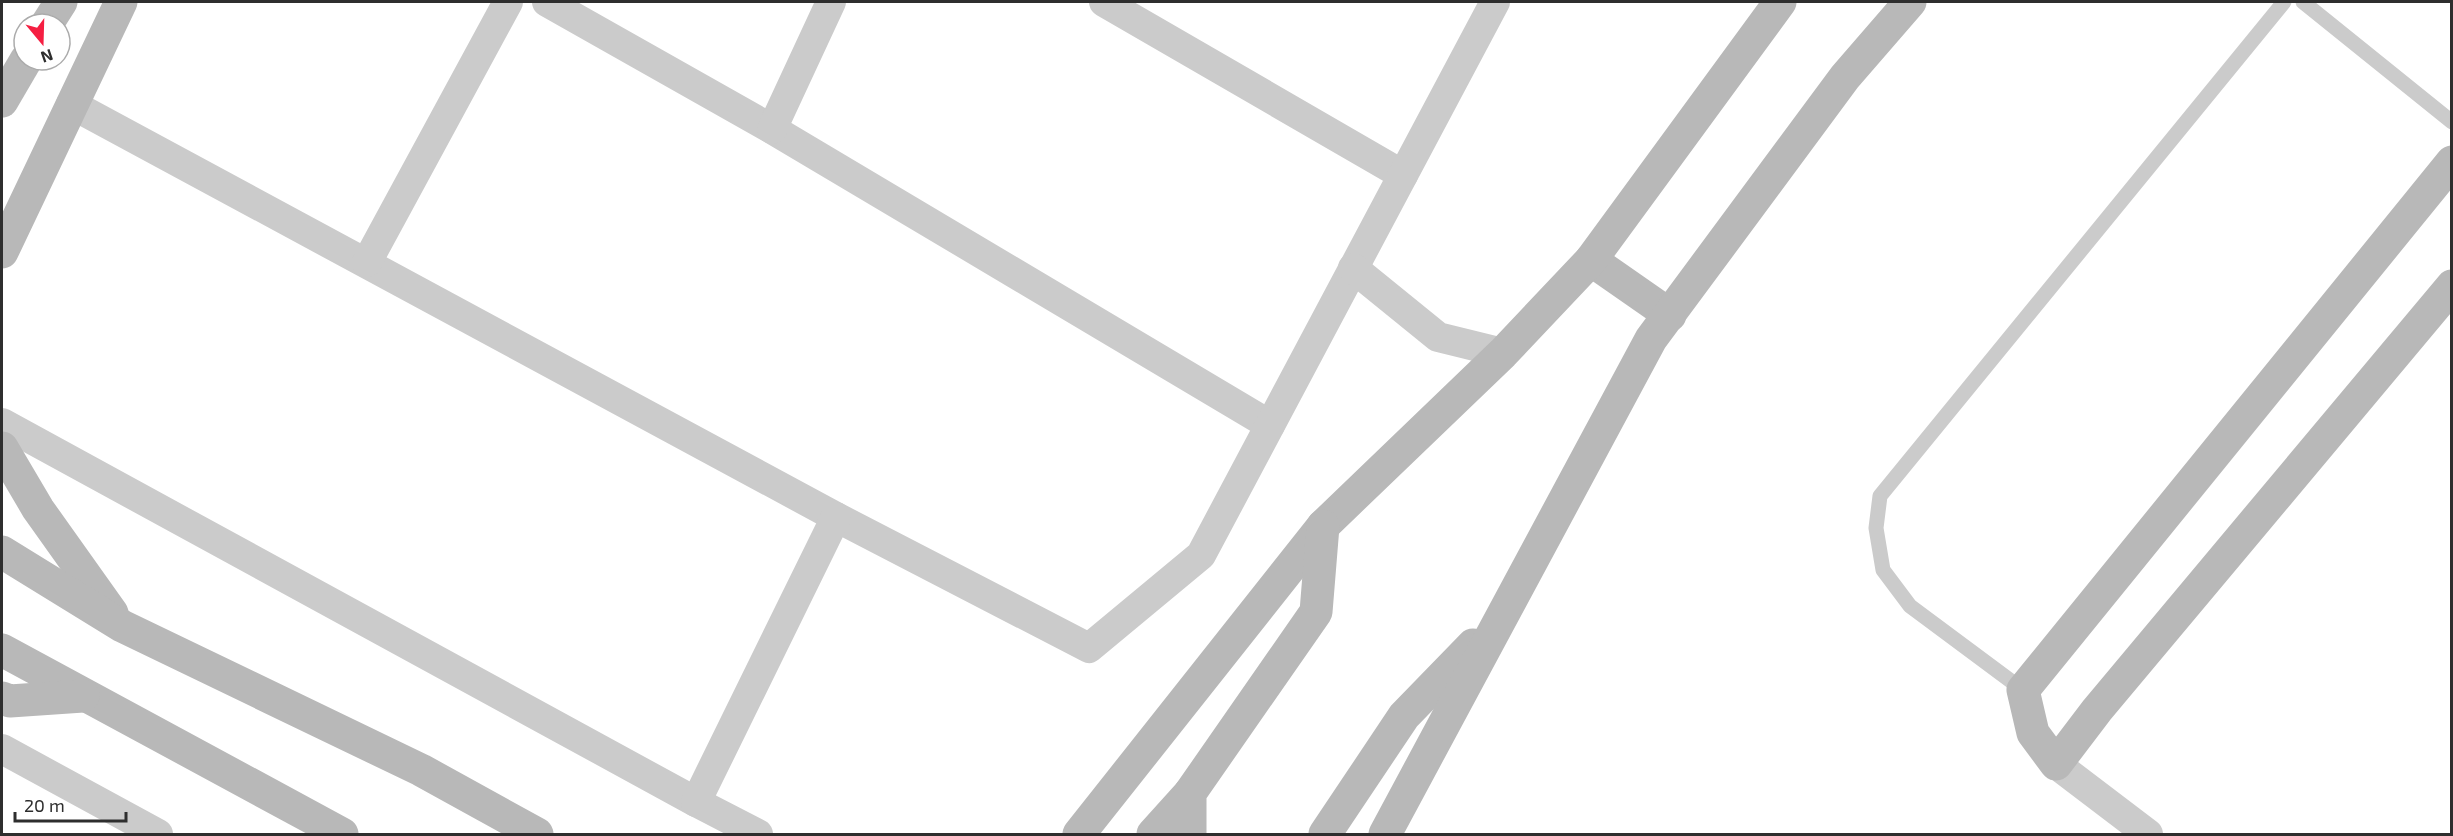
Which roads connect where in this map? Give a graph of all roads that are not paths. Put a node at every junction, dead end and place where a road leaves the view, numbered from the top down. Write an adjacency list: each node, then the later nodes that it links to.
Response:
1 (121, 2): 13 (main road)
2 (508, 2): 20 (street)
3 (548, 2): 15 (street)
4 (831, 2): 15 (street)
5 (1104, 2): 17 (street)
6 (1494, 2): 17 (street)
7 (1780, 2): 19 (main road)
8 (1910, 2): 23 (main road)
9 (2284, 2): 34 (lane)
10 (2303, 2): 14 (lane)
11 (19, 72): 12 (main road)
12 (2, 100)
13 (71, 104): 18 (main road); 20 (street)
14 (2451, 122)
15 (772, 129): 26 (street)
16 (2451, 162): 34 (main road)
17 (1403, 175): 21 (street)
18 (2, 252)
19 (1591, 260): 23 (main road); 24 (main road)
20 (367, 262): 28 (street)
21 (1353, 268): 24 (street); 26 (street)
22 (2451, 286): 38 (main road)
23 (1670, 315): 31 (main road)
24 (1503, 353): 29 (main road)
25 (2, 423): 40 (street)
26 (1270, 425): 28 (street)
27 (2, 447): 32 (main road)
28 (836, 517): 40 (street)
29 (1323, 526): 39 (main road); 45 (main road)
30 (2, 552): 32 (main road)
31 (1500, 618): 48 (main road); 49 (main road)
32 (122, 626): 43 (main road)
33 (2, 650): 35 (main road)
34 (2023, 690): 38 (main road)
35 (83, 696): 36 (main road); 42 (main road)
36 (2, 698)
37 (2, 749): 41 (street)
38 (2056, 764): 50 (street)
39 (1190, 794): 46 (main road); 47 (main road)
40 (696, 802): 44 (street)
41 (158, 834)
42 (342, 834)
43 (537, 834)
44 (758, 834)
45 (1079, 834)
46 (1154, 834)
47 (1190, 834)
48 (1325, 834)
49 (1385, 834)
50 (2148, 834)

